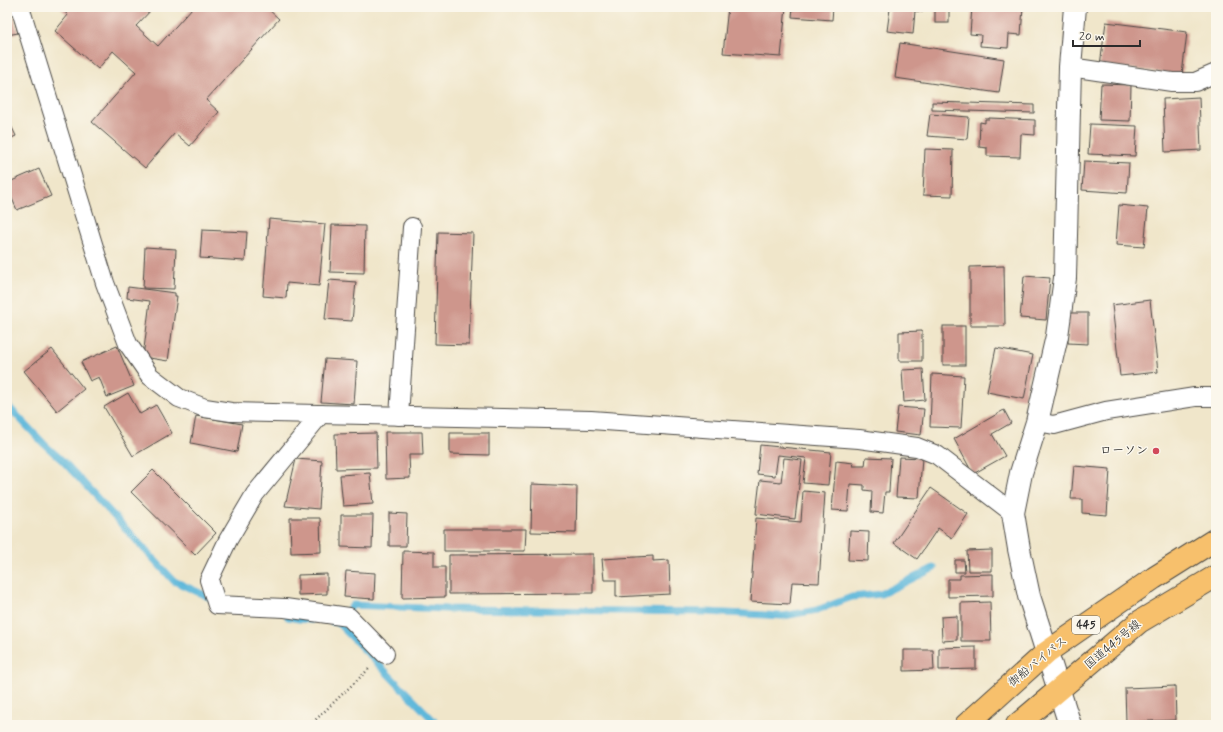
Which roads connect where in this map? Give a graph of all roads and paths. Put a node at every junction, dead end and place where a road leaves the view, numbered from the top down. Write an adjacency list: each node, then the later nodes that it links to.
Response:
1 (20, 7): 7 (street)
2 (1075, 7): 3 (street)
3 (1070, 66): 4 (street); 9 (street)
4 (1216, 73)
5 (412, 227): 8 (street)
6 (1216, 397): 9 (street)
7 (321, 414): 8 (street); 14 (street)
8 (398, 416): 10 (street)
9 (1037, 422): 10 (street)
10 (1013, 513): 13 (street)
11 (1216, 539): 13 (highway, 御船バイパス / 445)
12 (1216, 576): 15 (highway, 国道445号線 / 445)
13 (1046, 652): 15 (street); 17 (highway, 御船バイパス / 445)
14 (385, 654): 16 (path)
15 (1059, 691): 18 (highway, 国道445号線 / 445); 19 (street)
16 (310, 725)
17 (966, 725)
18 (1017, 725)
19 (1070, 725)

